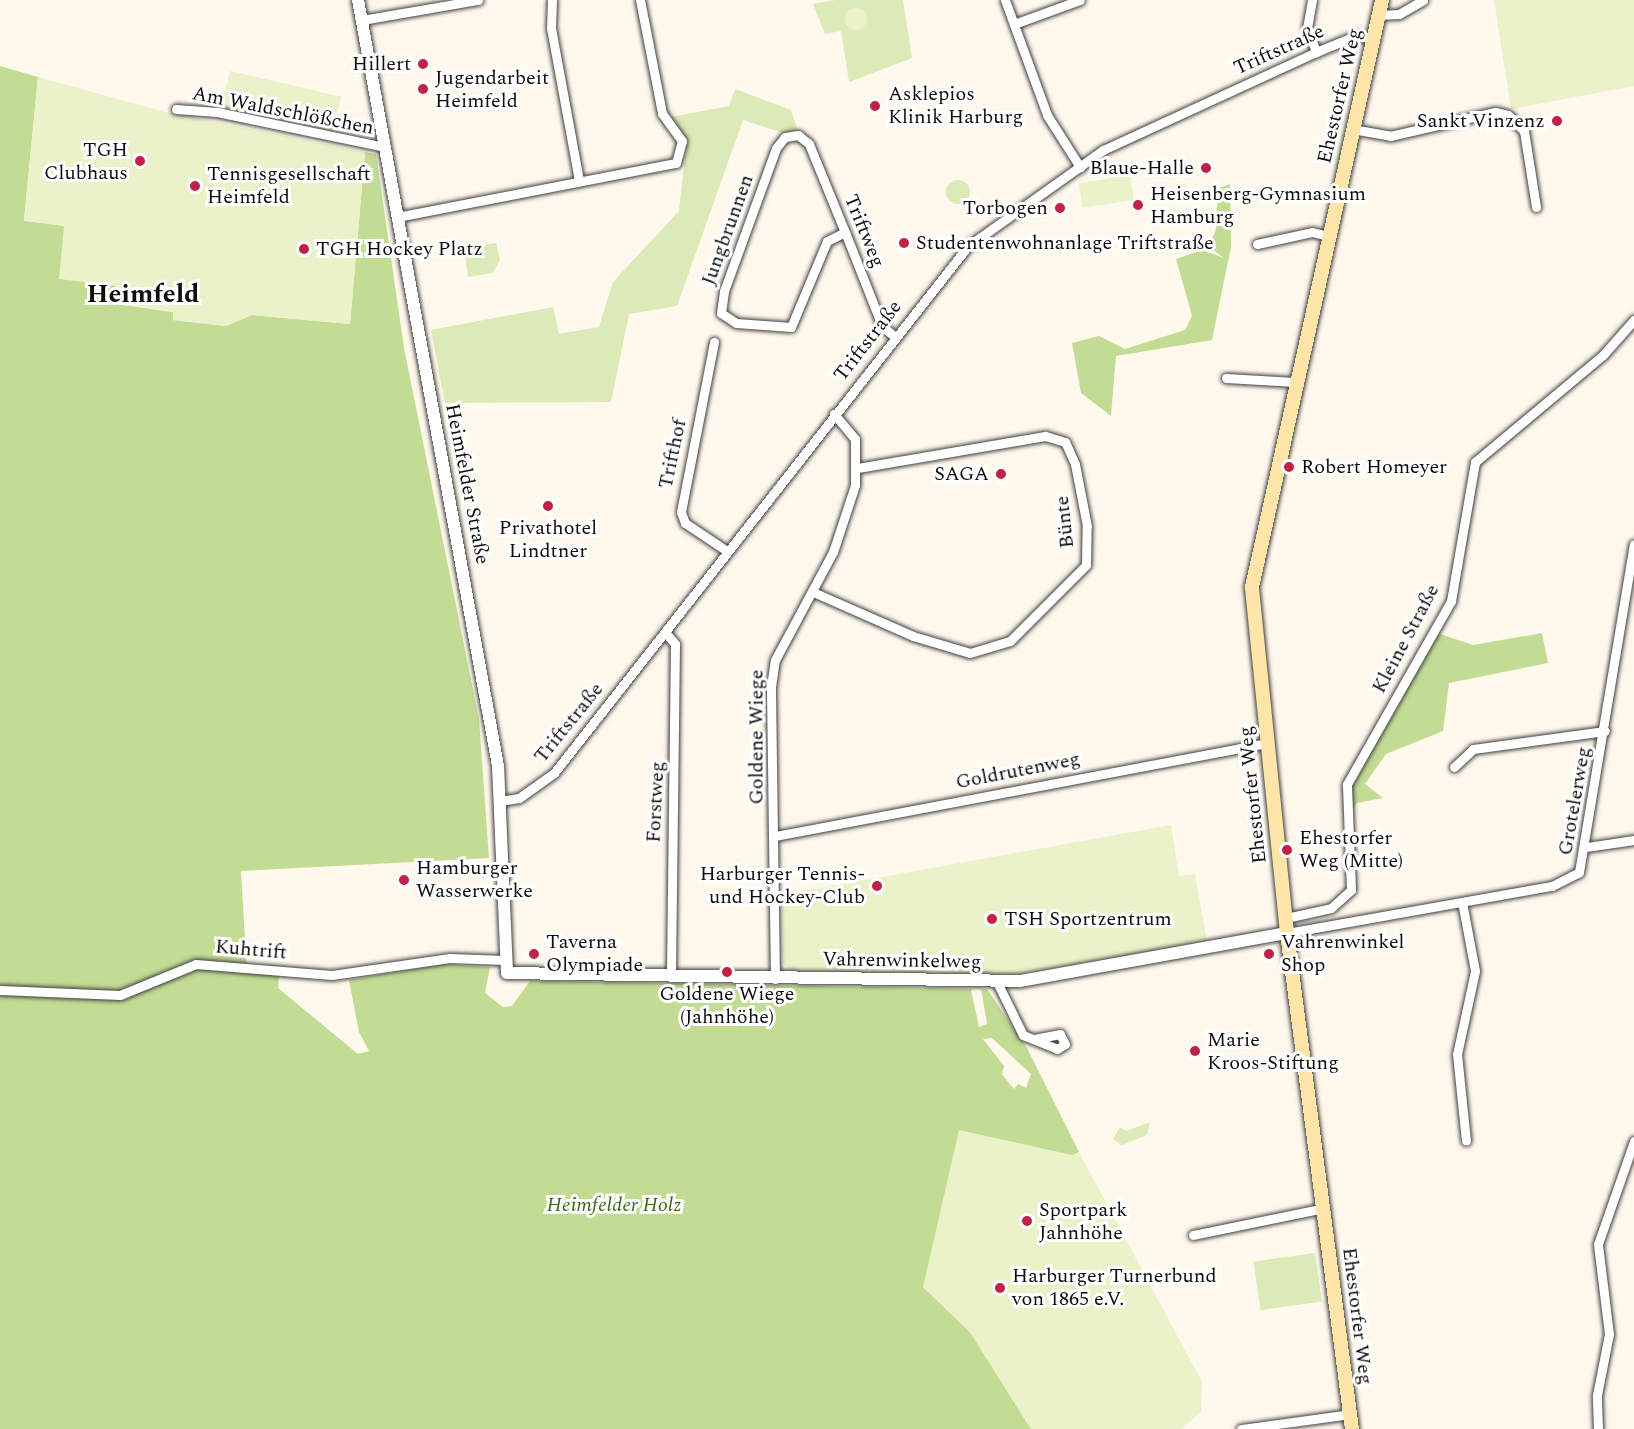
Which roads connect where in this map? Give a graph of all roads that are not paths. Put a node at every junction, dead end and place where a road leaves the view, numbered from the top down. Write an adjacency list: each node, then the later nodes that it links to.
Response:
1 (358, 0): 11 (street, Heimfelder Straße)
2 (478, 0): 11 (street)
3 (552, 0): 20 (street)
4 (640, 0): 20 (street)
5 (1005, 0): 12 (street)
6 (1080, 0): 12 (street)
7 (1312, 0): 14 (street)
8 (1382, 0): 10 (main road, Ehestorfer Weg)
9 (1423, 0): 10 (street)
10 (1378, 15): 13 (main road, Ehestorfer Weg)
11 (362, 20): 18 (street, Heimfelder Straße)
12 (1014, 24): 19 (street)
13 (1372, 38): 14 (street, Triftstraße); 16 (main road, Ehestorfer Weg)
14 (1316, 52): 19 (street, Triftstraße)
15 (176, 109): 18 (street, Am Waldschlößchen)
16 (1352, 129): 21 (street); 24 (main road, Ehestorfer Weg)
17 (803, 137): 23 (street, Triftweg); 23 (street, Jungbrunnen)
18 (384, 147): 22 (street, Heimfelder Straße)
19 (1080, 167): 27 (street, Triftstraße)
20 (579, 181): 22 (street)
21 (1536, 207)
22 (397, 217): 40 (street, Heimfelder Straße)
23 (845, 232): 27 (street, Triftweg)
24 (1328, 236): 25 (street); 30 (main road, Ehestorfer Weg)
25 (1257, 244)
26 (1634, 320): 45 (street, Kleine Straße)
27 (894, 336): 31 (street, Triftstraße)
28 (714, 342): 34 (street, Trifthof)
29 (1226, 378): 30 (street)
30 (1295, 382): 38 (main road, Ehestorfer Weg)
31 (834, 414): 32 (street, Goldene Wiege); 34 (street, Triftstraße)
32 (858, 468): 35 (street, Goldene Wiege); 35 (street, Bünte)
33 (1634, 545): 37 (street, Grotelerweg)
34 (727, 551): 36 (street, Triftstraße)
35 (813, 592): 41 (street, Goldene Wiege)
36 (665, 632): 40 (street, Triftstraße); 49 (street, Forstweg)
37 (1605, 731): 39 (street); 43 (street, Grotelerweg)
38 (1267, 743): 41 (street, Goldrutenweg); 45 (main road, Ehestorfer Weg)
39 (1454, 767)
40 (500, 801): 47 (street, Heimfelder Straße)
41 (775, 836): 50 (street, Goldene Wiege)
42 (1634, 840): 43 (street)
43 (1587, 847): 44 (street, Grotelerweg)
44 (1462, 902): 46 (street, Grotelerweg); 54 (street)
45 (1286, 918): 46 (main road, Ehestorfer Weg)
46 (1287, 933): 51 (street, Vahrenwinkelweg); 56 (main road, Ehestorfer Weg)
47 (505, 960): 48 (street, Heimfelder Straße); 52 (street, Kuhtrift)
48 (511, 976): 49 (street, Vahrenwinkelweg)
49 (671, 977): 50 (street, Vahrenwinkelweg)
50 (775, 979): 51 (street, Vahrenwinkelweg)
51 (997, 982): 53 (street)
52 (0, 990)
53 (1035, 1039)
54 (1466, 1141)
55 (1634, 1141): 61 (street)
56 (1324, 1208): 57 (street); 58 (main road, Ehestorfer Weg)
57 (1193, 1235)
58 (1350, 1414): 59 (street); 60 (main road, Ehestorfer Weg)
59 (1241, 1429)
60 (1352, 1429)
61 (1598, 1429)

